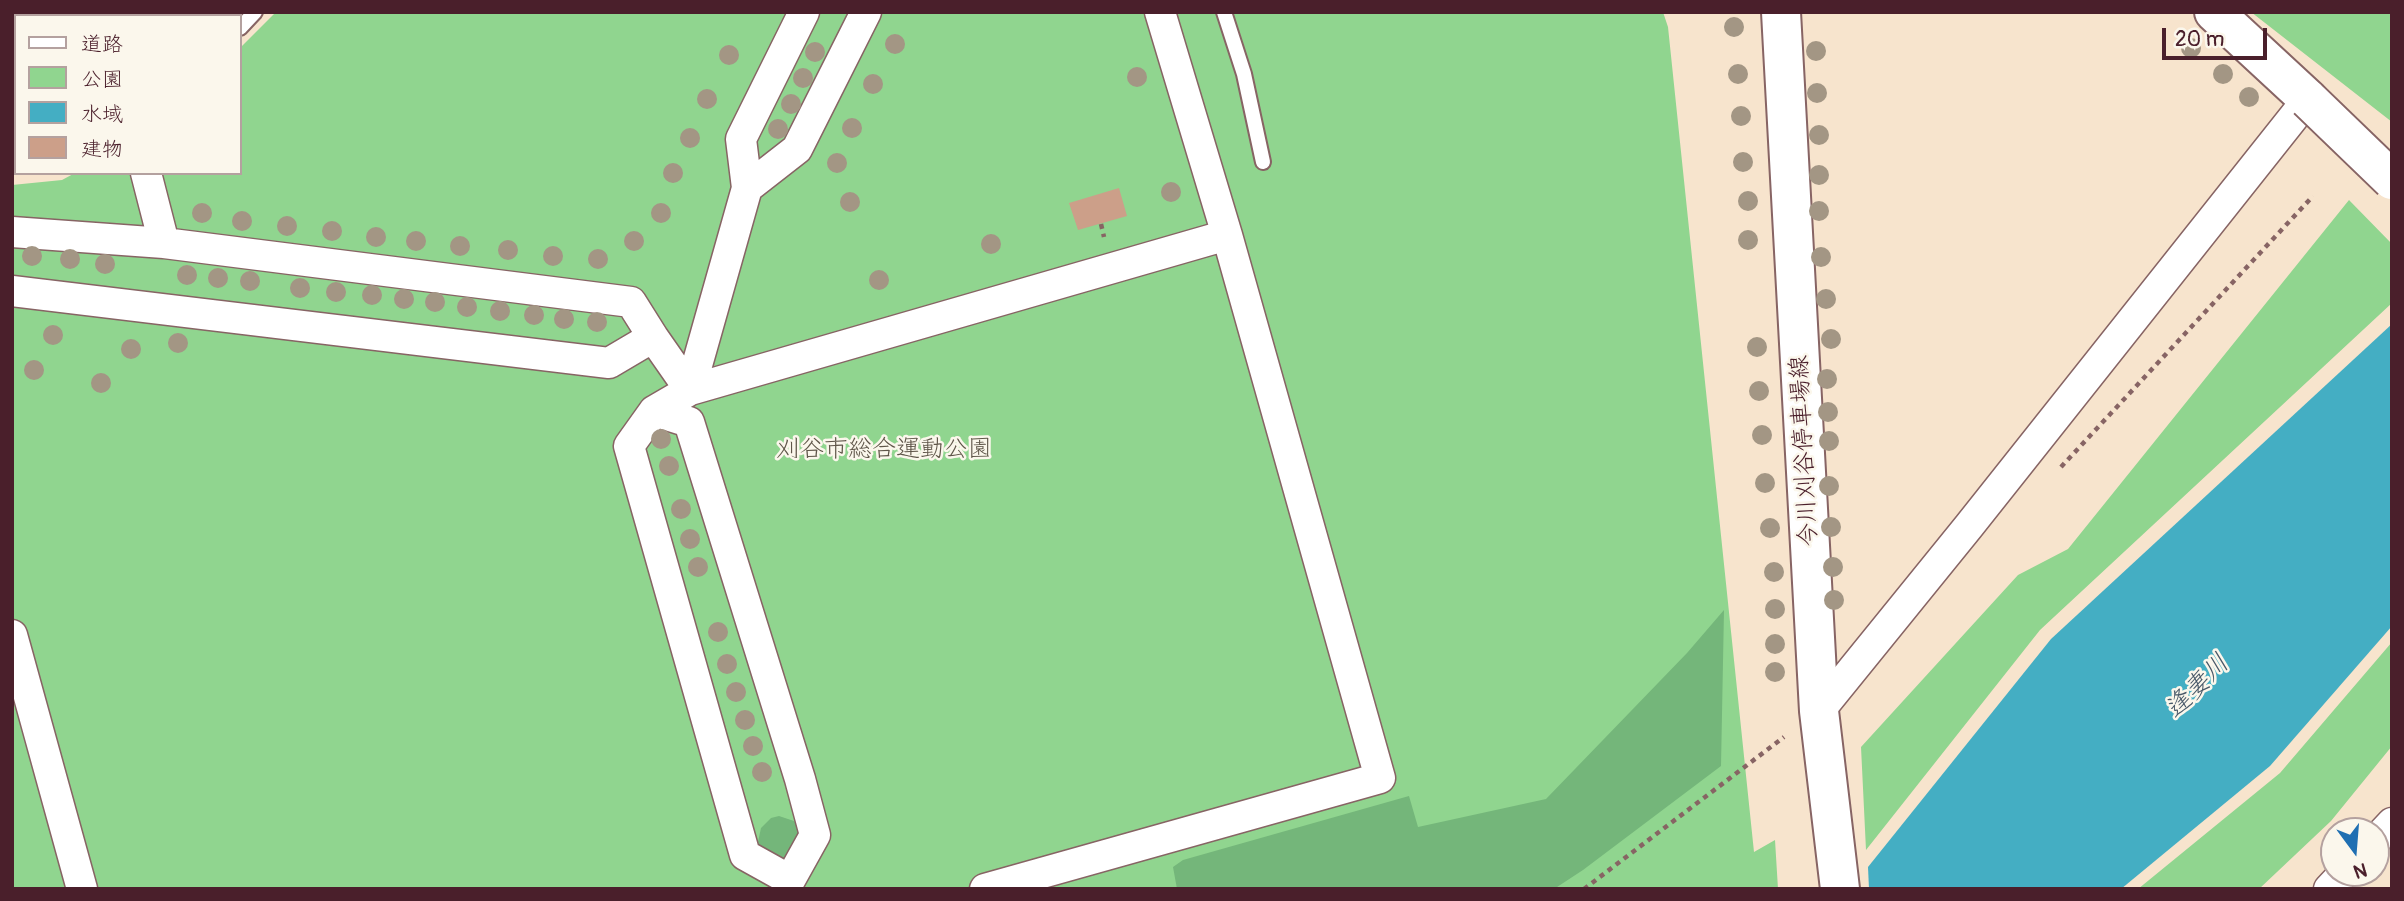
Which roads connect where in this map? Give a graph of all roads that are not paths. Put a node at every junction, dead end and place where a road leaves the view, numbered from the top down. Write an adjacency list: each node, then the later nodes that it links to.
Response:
1 (255, 12): 8 (lane)
2 (804, 12): 13 (street)
3 (866, 12): 13 (street)
4 (1160, 12): 15 (street)
5 (1224, 12): 10 (lane)
6 (1781, 12): 22 (main road, 今川刈谷停車場線)
7 (2214, 12): 9 (main road)
8 (242, 26)
9 (2308, 99): 12 (main road, bridge); 22 (street)
10 (1263, 162)
11 (147, 175): 16 (street)
12 (2392, 180)
13 (747, 188): 19 (street)
14 (12, 232): 16 (street)
15 (1227, 235): 19 (street); 26 (street)
16 (164, 243): 18 (street)
17 (12, 291): 18 (street)
18 (653, 337): 19 (street)
19 (690, 390): 20 (street)
20 (654, 411): 23 (street); 23 (street)
21 (12, 635): 25 (street)
22 (1819, 711): 24 (main road, 今川刈谷停車場線)
23 (791, 884)
24 (1840, 888)
25 (82, 889)
26 (985, 889)

